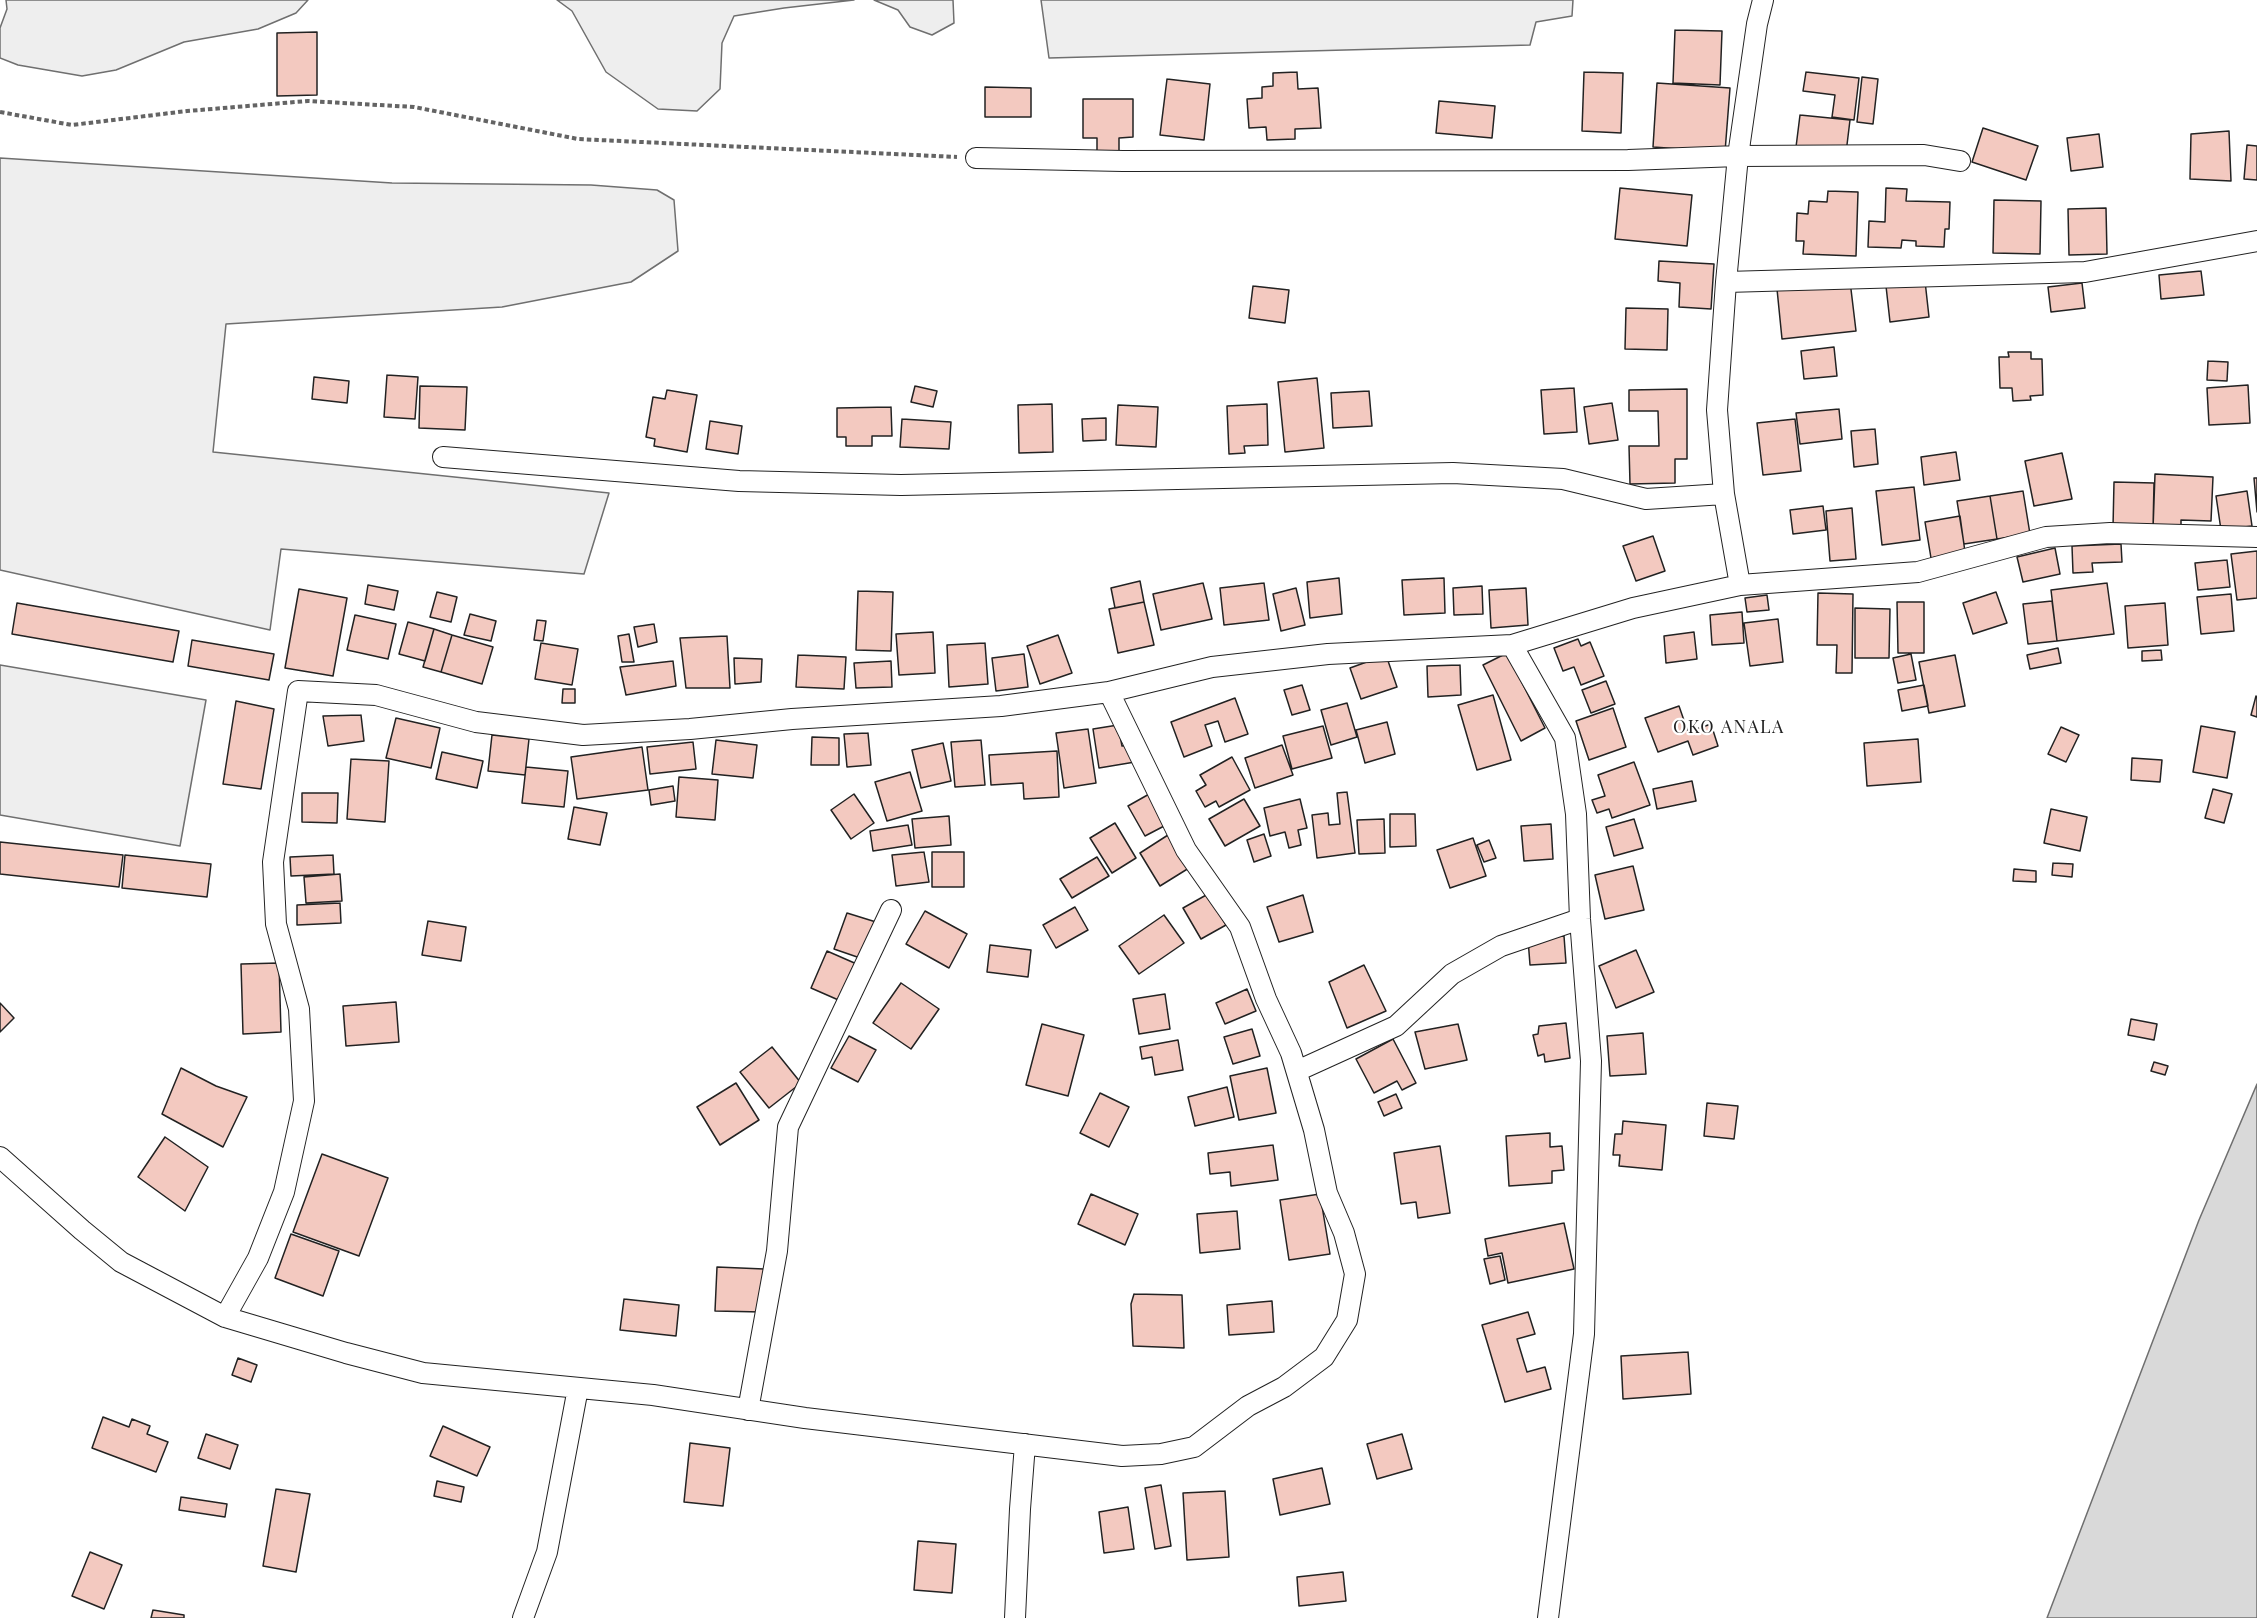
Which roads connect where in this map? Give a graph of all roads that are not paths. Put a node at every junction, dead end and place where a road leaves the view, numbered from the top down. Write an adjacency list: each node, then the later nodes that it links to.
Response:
1 (1764, 0): 2 (street)
2 (1738, 156): 3 (street); 4 (street); 6 (street)
3 (976, 158)
4 (1960, 160)
5 (2257, 241): 6 (street)
6 (1726, 282): 8 (street)
7 (443, 456): 8 (street)
8 (1724, 494): 10 (street)
9 (2257, 537): 10 (street)
10 (1740, 585): 11 (street)
11 (1512, 645): 12 (street); 14 (street)
12 (1109, 692): 15 (street); 17 (street)
13 (891, 910): 19 (street)
14 (1580, 920): 15 (street); 23 (street)
15 (1297, 1071): 20 (street)
16 (0, 1157): 17 (street)
17 (225, 1317): 18 (street)
18 (578, 1388): 19 (street); 21 (street)
19 (748, 1410): 20 (street)
20 (1025, 1444): 22 (street)
21 (523, 1618)
22 (1015, 1618)
23 (1548, 1618)

